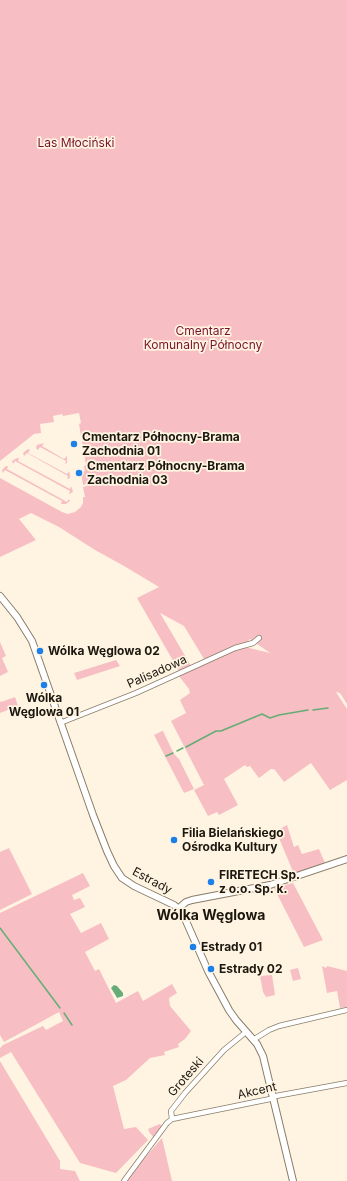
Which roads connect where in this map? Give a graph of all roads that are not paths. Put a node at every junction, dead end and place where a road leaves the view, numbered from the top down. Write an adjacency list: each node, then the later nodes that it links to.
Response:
1 (0, 596): 3 (main road, Estrady)
2 (259, 638): 3 (street, Palisadowa)
3 (60, 723): 5 (main road, Estrady)
4 (347, 859): 5 (main road)
5 (178, 908): 7 (main road, Estrady)
6 (347, 1010): 8 (street)
7 (246, 1032): 8 (main road, Estrady); 11 (street, Groteski)
8 (253, 1040): 10 (main road, Estrady)
9 (347, 1083): 10 (street, Akcent)
10 (274, 1098): 11 (street, Akcent); 13 (main road, Estrady)
11 (172, 1119): 12 (street, Groteski)
12 (124, 1181)
13 (293, 1181)

